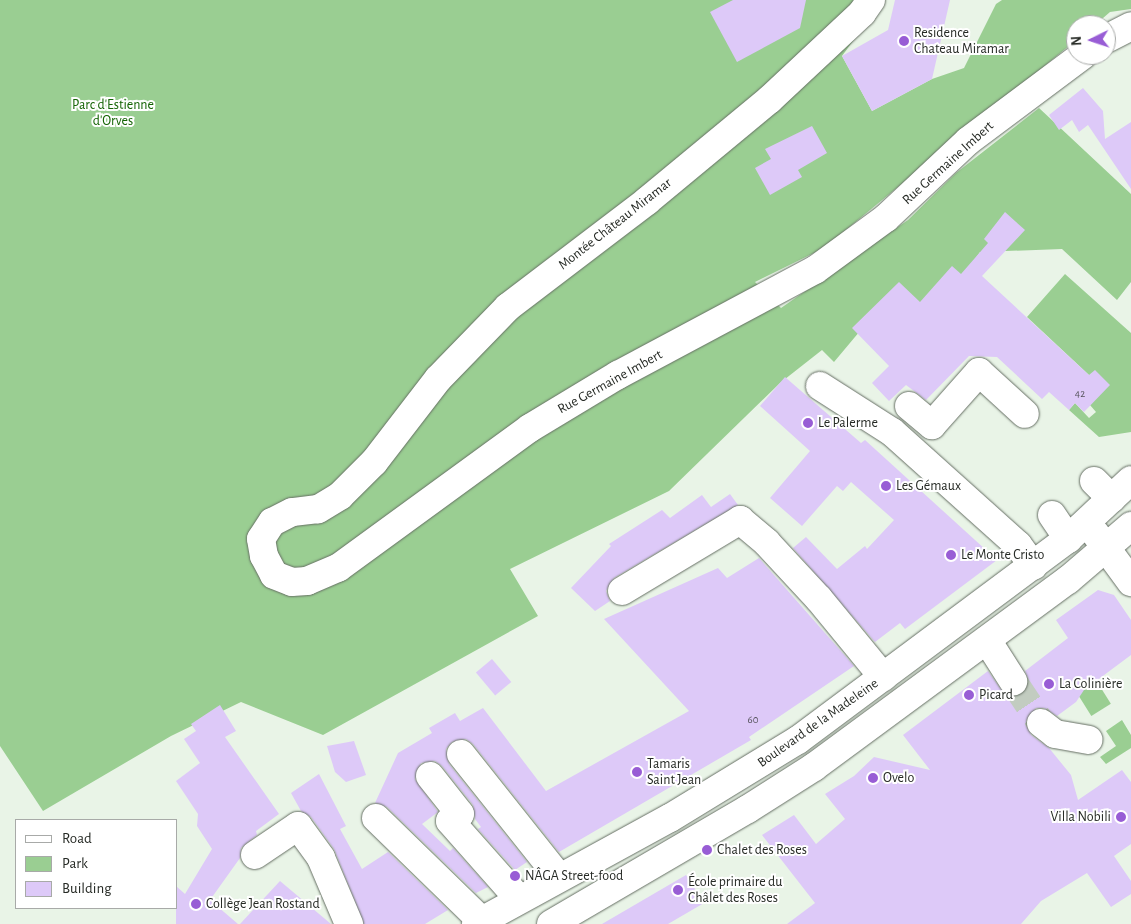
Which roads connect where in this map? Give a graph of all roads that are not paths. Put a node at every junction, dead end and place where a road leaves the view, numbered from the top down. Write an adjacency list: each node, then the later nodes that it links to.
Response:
1 (870, 0): 8 (street, Montée Château Miramar)
2 (1131, 26): 3 (street)
3 (1116, 34)
4 (1070, 65): 8 (street, Rue Germaine Imbert)
5 (820, 386): 14 (street)
6 (908, 406): 7 (street)
7 (1025, 414)
8 (374, 462)
9 (1131, 480): 12 (street, Boulevard de la Madeleine)
10 (1052, 515): 12 (street)
11 (1131, 526): 13 (street)
12 (1077, 531): 13 (street); 14 (street, Boulevard de la Madeleine)
13 (1108, 547): 15 (street); 17 (street)
14 (1033, 566): 18 (street, Boulevard de la Madeleine)
15 (1131, 582)
16 (622, 591): 18 (street)
17 (987, 640): 19 (street); 21 (street)
18 (883, 677): 20 (street, Boulevard de la Madeleine)
19 (1013, 681)
20 (861, 693): 21 (street); 28 (street, Boulevard de la Madeleine)
21 (880, 720): 32 (street)
22 (1041, 723): 23 (street)
23 (1088, 740)
24 (461, 754): 28 (street)
25 (430, 776): 29 (street)
26 (376, 818): 30 (street)
27 (255, 855): 31 (street)
28 (559, 877): 29 (street, Boulevard de la Madeleine)
29 (519, 899): 30 (street, Boulevard de la Madeleine)
30 (479, 922)
31 (349, 924)
32 (551, 924)

